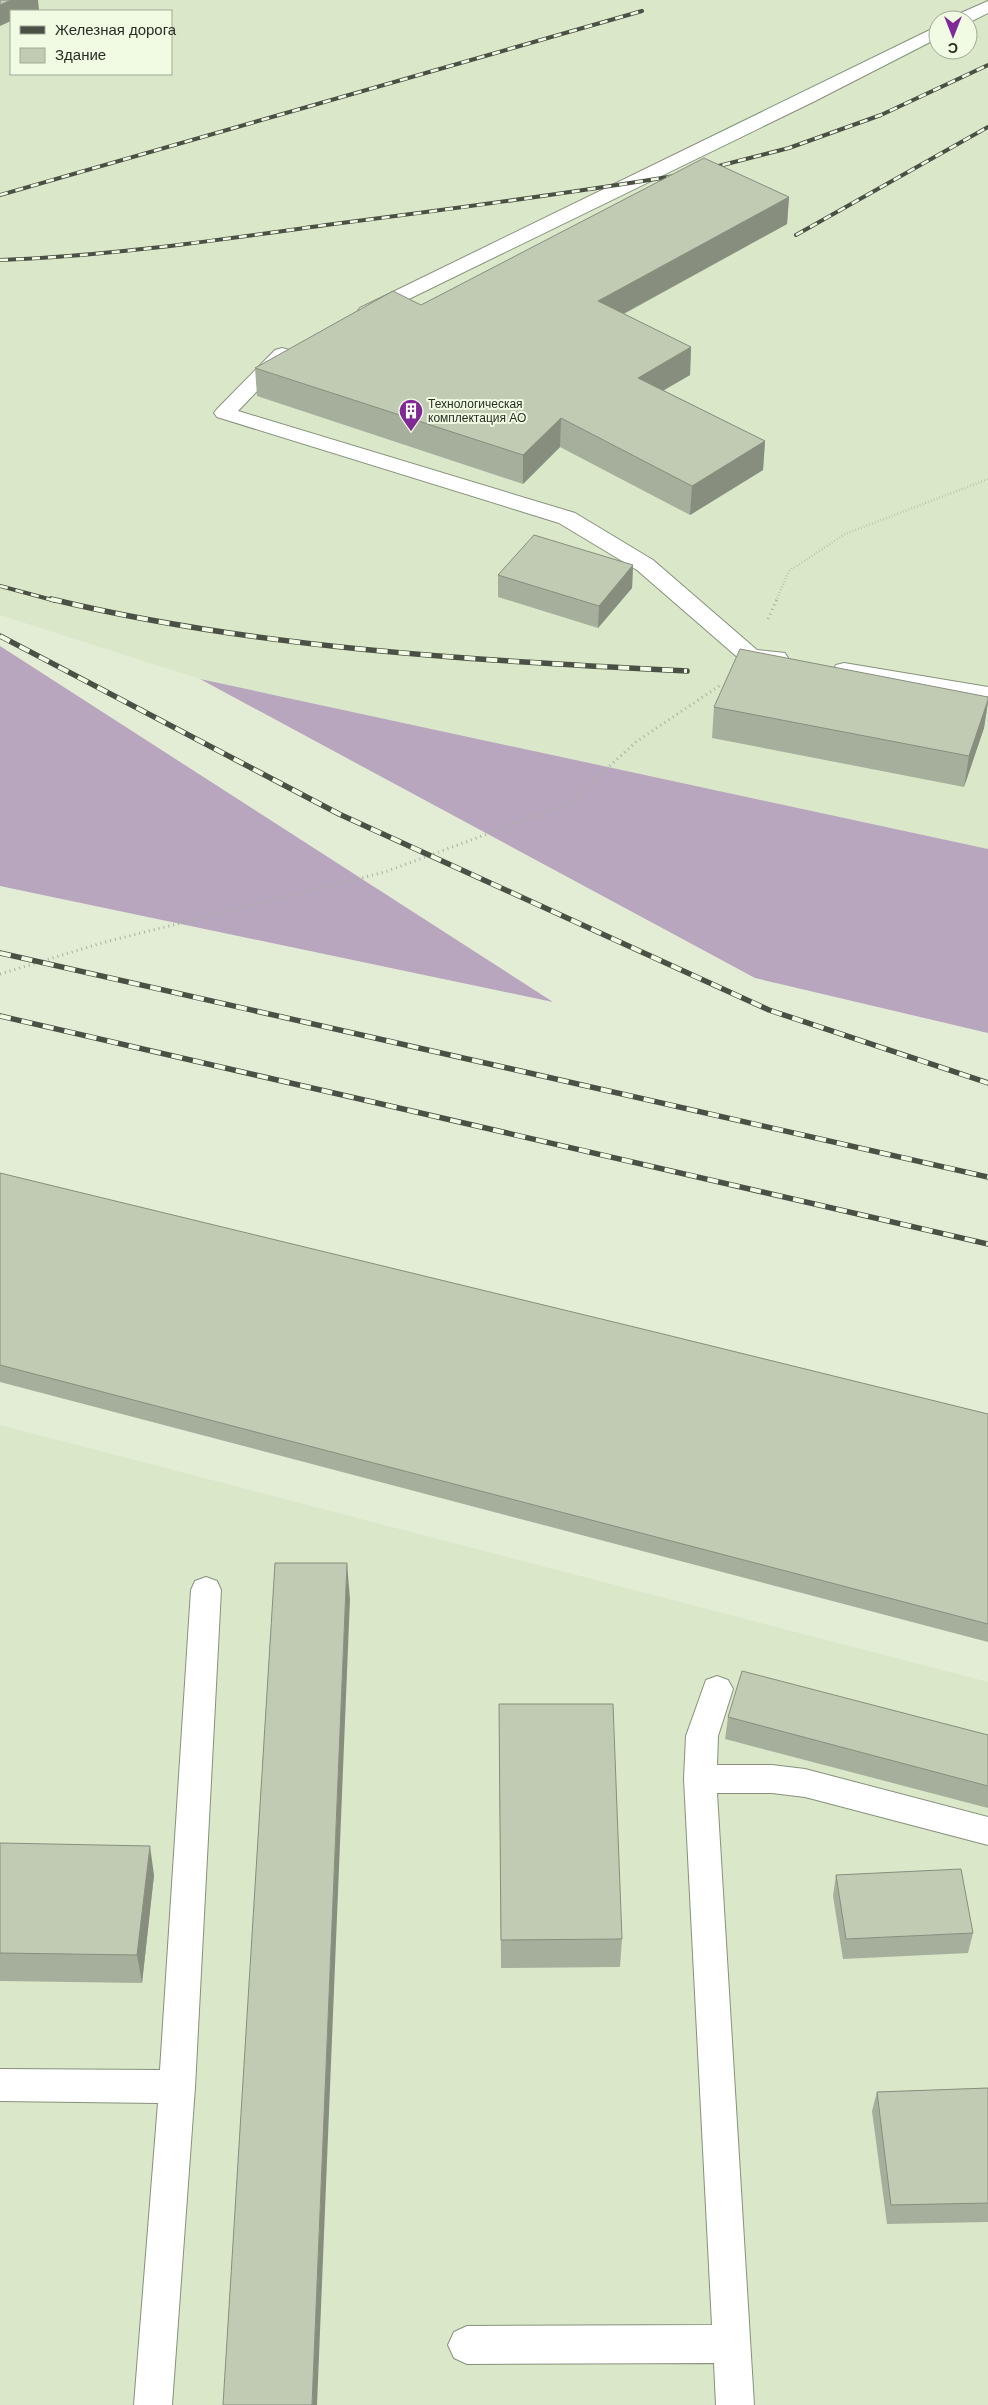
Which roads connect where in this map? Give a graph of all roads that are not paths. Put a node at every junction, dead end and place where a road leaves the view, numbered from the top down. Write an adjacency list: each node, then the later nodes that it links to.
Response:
1 (928, 36): 2 (lane)
2 (352, 320)
3 (299, 346): 4 (lane)
4 (794, 661)
5 (823, 666): 6 (lane)
6 (988, 694)
7 (206, 1590): 12 (lane)
8 (717, 1689): 9 (lane)
9 (700, 1778): 10 (lane); 13 (lane)
10 (988, 1831)
11 (0, 2085): 12 (lane)
12 (177, 2087): 15 (lane)
13 (732, 2344): 14 (lane); 16 (lane)
14 (467, 2345)
15 (153, 2405)
16 (735, 2405)

